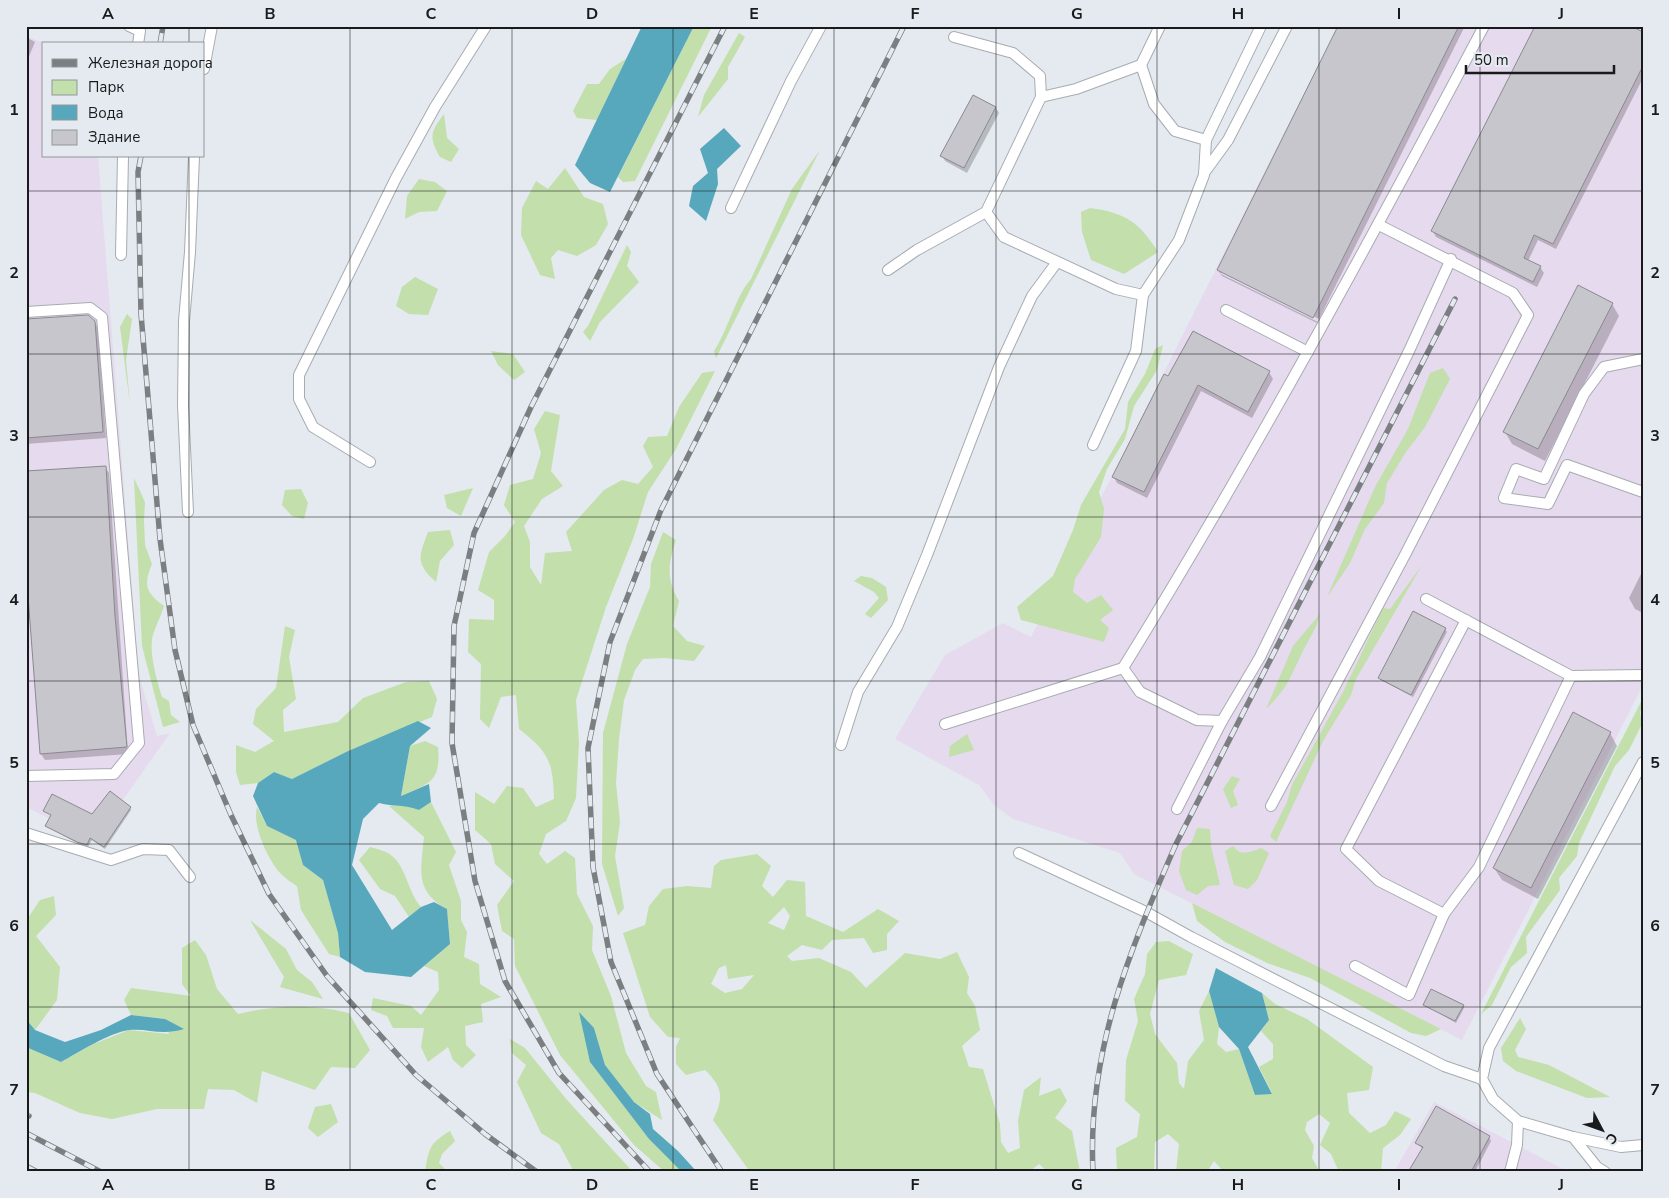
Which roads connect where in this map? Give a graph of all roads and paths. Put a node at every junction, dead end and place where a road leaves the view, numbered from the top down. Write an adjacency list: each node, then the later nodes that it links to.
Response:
1 (129, 26): 10 (lane)
2 (212, 26): 11 (lane)
3 (486, 26): 31 (lane)
4 (821, 26): 18 (lane)
5 (1160, 26): 12 (lane)
6 (1261, 26): 14 (lane)
7 (1287, 26): 17 (lane)
8 (1484, 26): 20 (lane)
9 (954, 37): 13 (lane)
10 (138, 42)
11 (205, 64)
12 (1141, 65): 13 (lane); 14 (lane)
13 (1041, 96): 19 (lane)
14 (1206, 140): 17 (lane)
15 (123, 158): 21 (lane)
16 (194, 158): 33 (lane)
17 (1204, 174): 25 (lane)
18 (731, 208)
19 (986, 212): 23 (lane); 24 (lane)
20 (1379, 225): 22 (lane); 28 (lane)
21 (121, 255)
22 (1451, 259): 39 (lane); 44 (lane)
23 (1057, 262): 25 (lane); 41 (lane)
24 (888, 270)
25 (1143, 295): 30 (lane)
26 (1226, 310): 28 (lane)
27 (26, 312): 43 (lane)
28 (1308, 352): 36 (lane)
29 (1643, 359): 32 (lane)
30 (1093, 445)
31 (370, 462)
32 (1643, 492)
33 (188, 512)
34 (1426, 599): 35 (lane)
35 (1466, 620): 37 (lane); 49 (lane)
36 (1123, 668): 39 (lane); 40 (lane)
37 (1571, 676): 38 (lane); 49 (lane)
38 (1643, 676)
39 (1222, 721): 45 (lane)
40 (945, 724)
41 (841, 745)
42 (1643, 762): 51 (lane)
43 (26, 776)
44 (1271, 806)
45 (1177, 809)
46 (26, 833): 48 (lane)
47 (1019, 853): 51 (lane)
48 (190, 877)
49 (1444, 914): 50 (lane)
50 (1355, 966)
51 (1482, 1079): 52 (lane)
52 (1518, 1121): 53 (lane); 55 (lane)
53 (1573, 1138): 54 (lane); 56 (lane)
54 (1643, 1145)
55 (1510, 1172)
56 (1605, 1172)

